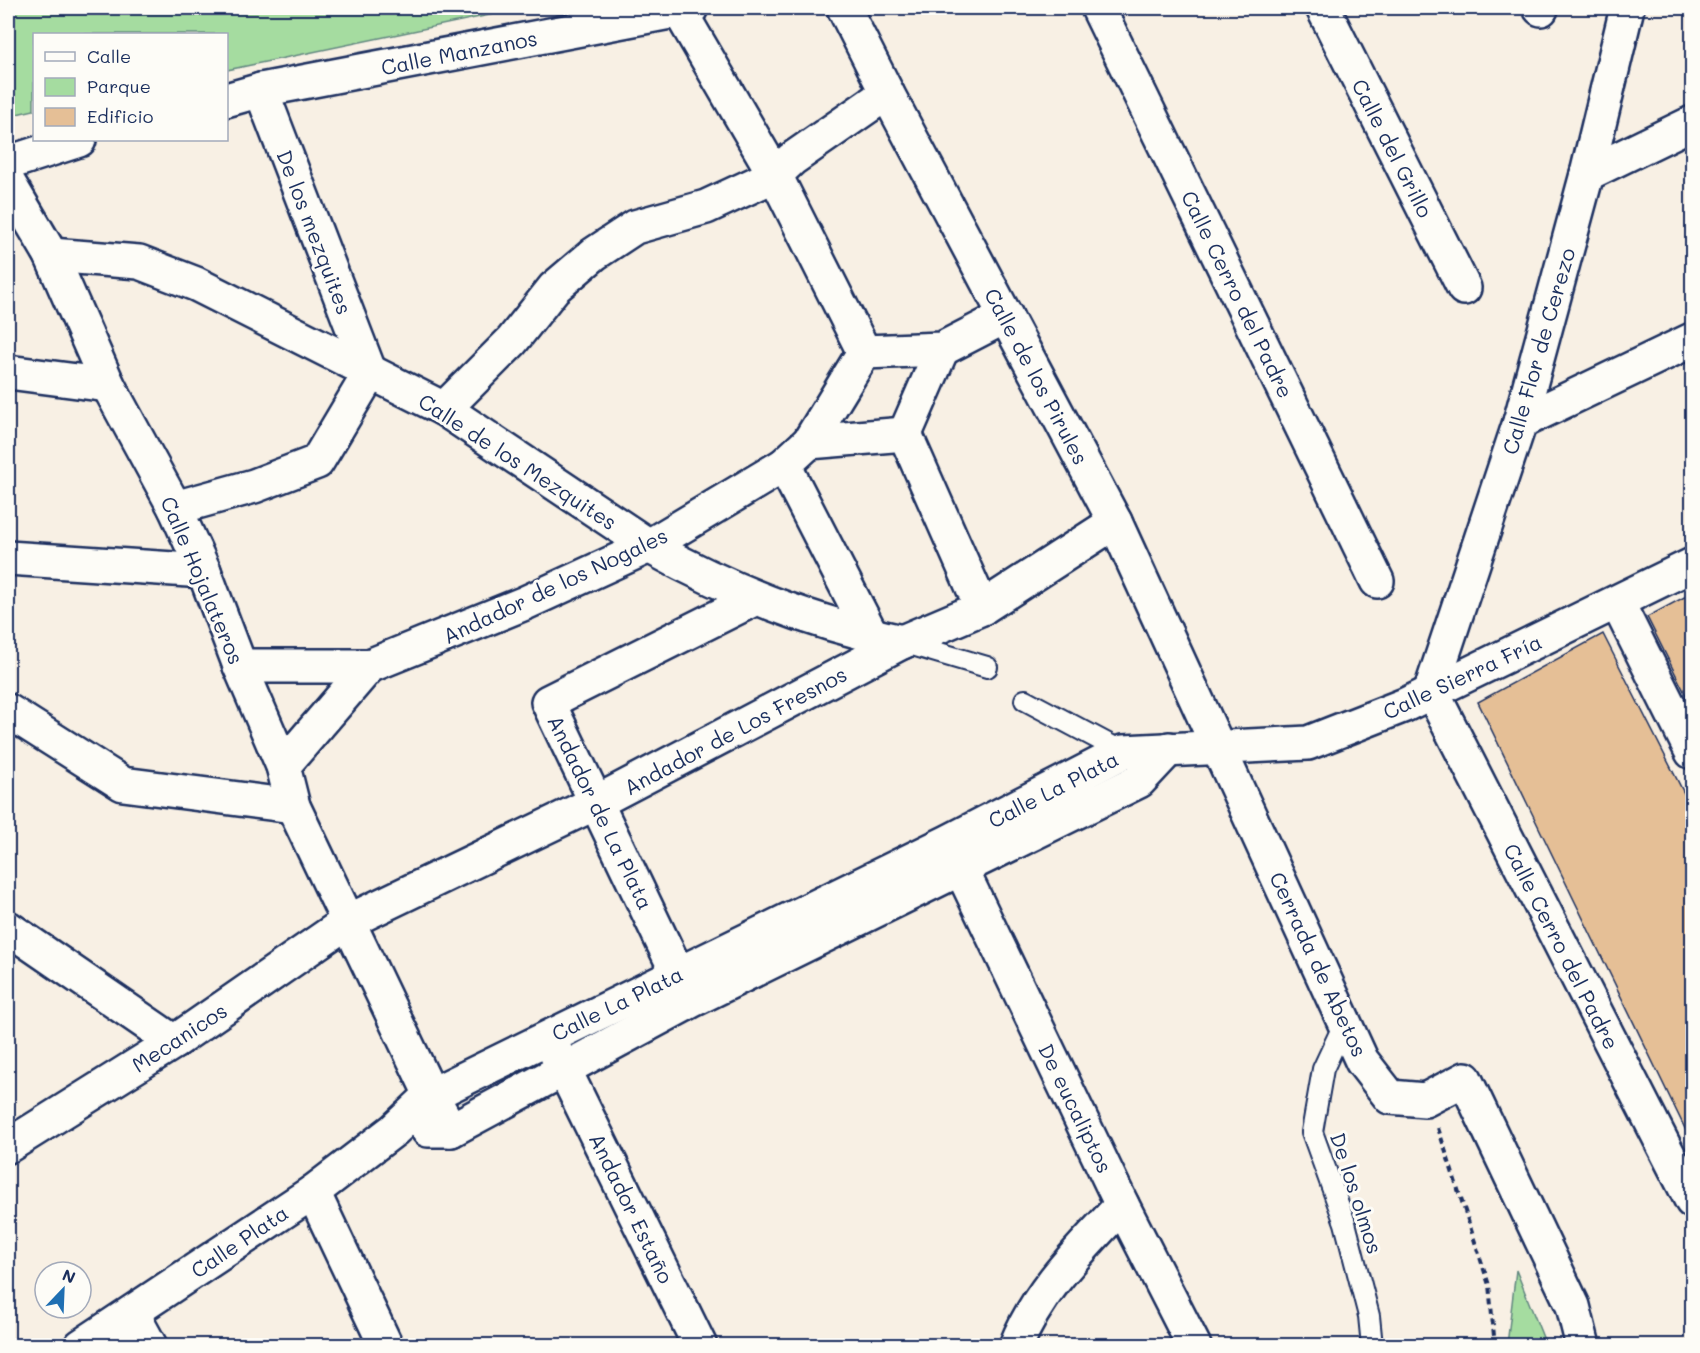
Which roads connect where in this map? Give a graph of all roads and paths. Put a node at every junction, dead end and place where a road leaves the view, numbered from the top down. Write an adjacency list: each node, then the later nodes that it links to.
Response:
1 (844, 8): 7 (street, Calle de los Pirules)
2 (1098, 8): 35 (street, Calle Cerro del Padre)
3 (1323, 8): 16 (street, Calle del Grillo)
4 (1627, 8): 12 (street, Calle Flor de Cerezo)
5 (685, 9): 6 (street, Calle Manzanos); 13 (street)
6 (261, 90): 8 (street, Calle Manzanos); 22 (street, De los mezquites)
7 (887, 93): 13 (street); 17 (street, Calle de los Pirules)
8 (228, 99)
9 (1692, 123): 12 (street)
10 (76, 141): 11 (street)
11 (8, 163)
12 (1587, 174): 25 (street, Calle Flor de Cerezo)
13 (775, 175): 20 (street); 24 (street)
14 (8, 182): 15 (street, Calle Hojalateros)
15 (51, 255): 22 (street, Calle de los Mezquites); 23 (street, Calle Hojalateros)
16 (1464, 288)
17 (1006, 316): 19 (street); 30 (street, Calle de los Pirules)
18 (1692, 340): 25 (street)
19 (942, 349): 20 (street); 26 (street)
20 (864, 352): 27 (street, Andador de los Nogales)
21 (8, 372): 23 (street)
22 (370, 373): 24 (street, Calle de los Mezquites); 29 (street)
23 (108, 385): 29 (street, Calle Hojalateros)
24 (444, 409): 31 (street, Calle de los Mezquites)
25 (1520, 422): 43 (street, Calle Flor de Cerezo)
26 (905, 434): 27 (street); 38 (street)
27 (809, 442): 28 (street, Andador de los Nogales)
28 (784, 465): 31 (street, Andador de los Nogales); 39 (street)
29 (175, 508): 34 (street, Calle Hojalateros)
30 (1115, 522): 38 (street, Andador de Los Fresnos); 47 (street, Calle de los Pirules)
31 (649, 546): 36 (street, Calle de los Mezquites); 41 (street, Andador de los Nogales)
32 (8, 558): 34 (street)
33 (1692, 565): 37 (street, Calle Sierra Fría)
34 (204, 571): 40 (street, Calle Hojalateros)
35 (1377, 581)
36 (754, 599): 39 (street, Calle de los Mezquites); 52 (street, Andador de La Plata)
37 (1618, 604): 43 (street, Calle Sierra Fría); 49 (street)
38 (982, 608): 39 (street, Andador de Los Fresnos)
39 (887, 639): 42 (lane, Calle de los Mezquites); 52 (street, Andador de Los Fresnos)
40 (240, 666): 41 (street, Andador de los Nogales); 50 (street, Calle Hojalateros)
41 (369, 666): 50 (street)
42 (987, 667)
43 (1431, 690): 47 (street, Calle Sierra Fría); 68 (street, Calle Cerro del Padre)
44 (1025, 700): 48 (lane)
45 (8, 711): 53 (street)
46 (1169, 749): 47 (street); 48 (street, Calle La Plata); 51 (street, Calle La Plata)
47 (1221, 749): 58 (street, Cerrada de Abetos)
48 (1123, 752): 51 (street); 54 (street, Calle La Plata)
49 (1692, 752)
50 (283, 766): 53 (street, Calle Hojalateros)
51 (1139, 781): 54 (street, Calle La Plata)
52 (596, 803): 55 (street, Andador de Los Fresnos); 57 (street, Andador de La Plata)
53 (292, 806): 55 (street, Calle Hojalateros)
54 (955, 855): 57 (street, Calle La Plata); 69 (street, De eucaliptos)
55 (347, 922): 60 (street, Mecanicos); 62 (street, Calle Hojalateros)
56 (8, 928): 60 (street)
57 (685, 987): 59 (street, Calle La Plata); 61 (street, Calle La Plata)
58 (1345, 1022): 63 (street, Cerrada de Abetos); 77 (lane, De los olmos)
59 (547, 1036): 61 (street, Andador Estaño); 62 (street, Calle La Plata)
60 (174, 1042): 66 (street, Mecanicos)
61 (565, 1070): 65 (street, Calle La Plata); 74 (street, Andador Estaño)
62 (431, 1095): 64 (street, Calle La Plata); 65 (street, Calle Hojalateros)
63 (1425, 1100): 78 (path); 79 (street)
64 (394, 1130): 65 (street, Calle La Plata); 67 (street, Calle Plata)
65 (451, 1130)
66 (8, 1146)
67 (313, 1192): 70 (street, Calle Plata); 73 (street)
68 (1692, 1201)
69 (1122, 1205): 75 (street); 76 (street, De eucaliptos)
70 (132, 1313): 71 (street, Calle Plata); 72 (street)
71 (81, 1346)
72 (150, 1346)
73 (386, 1346)
74 (700, 1346)
75 (1016, 1346)
76 (1194, 1346)
77 (1372, 1346)
78 (1496, 1346)
79 (1583, 1346)

